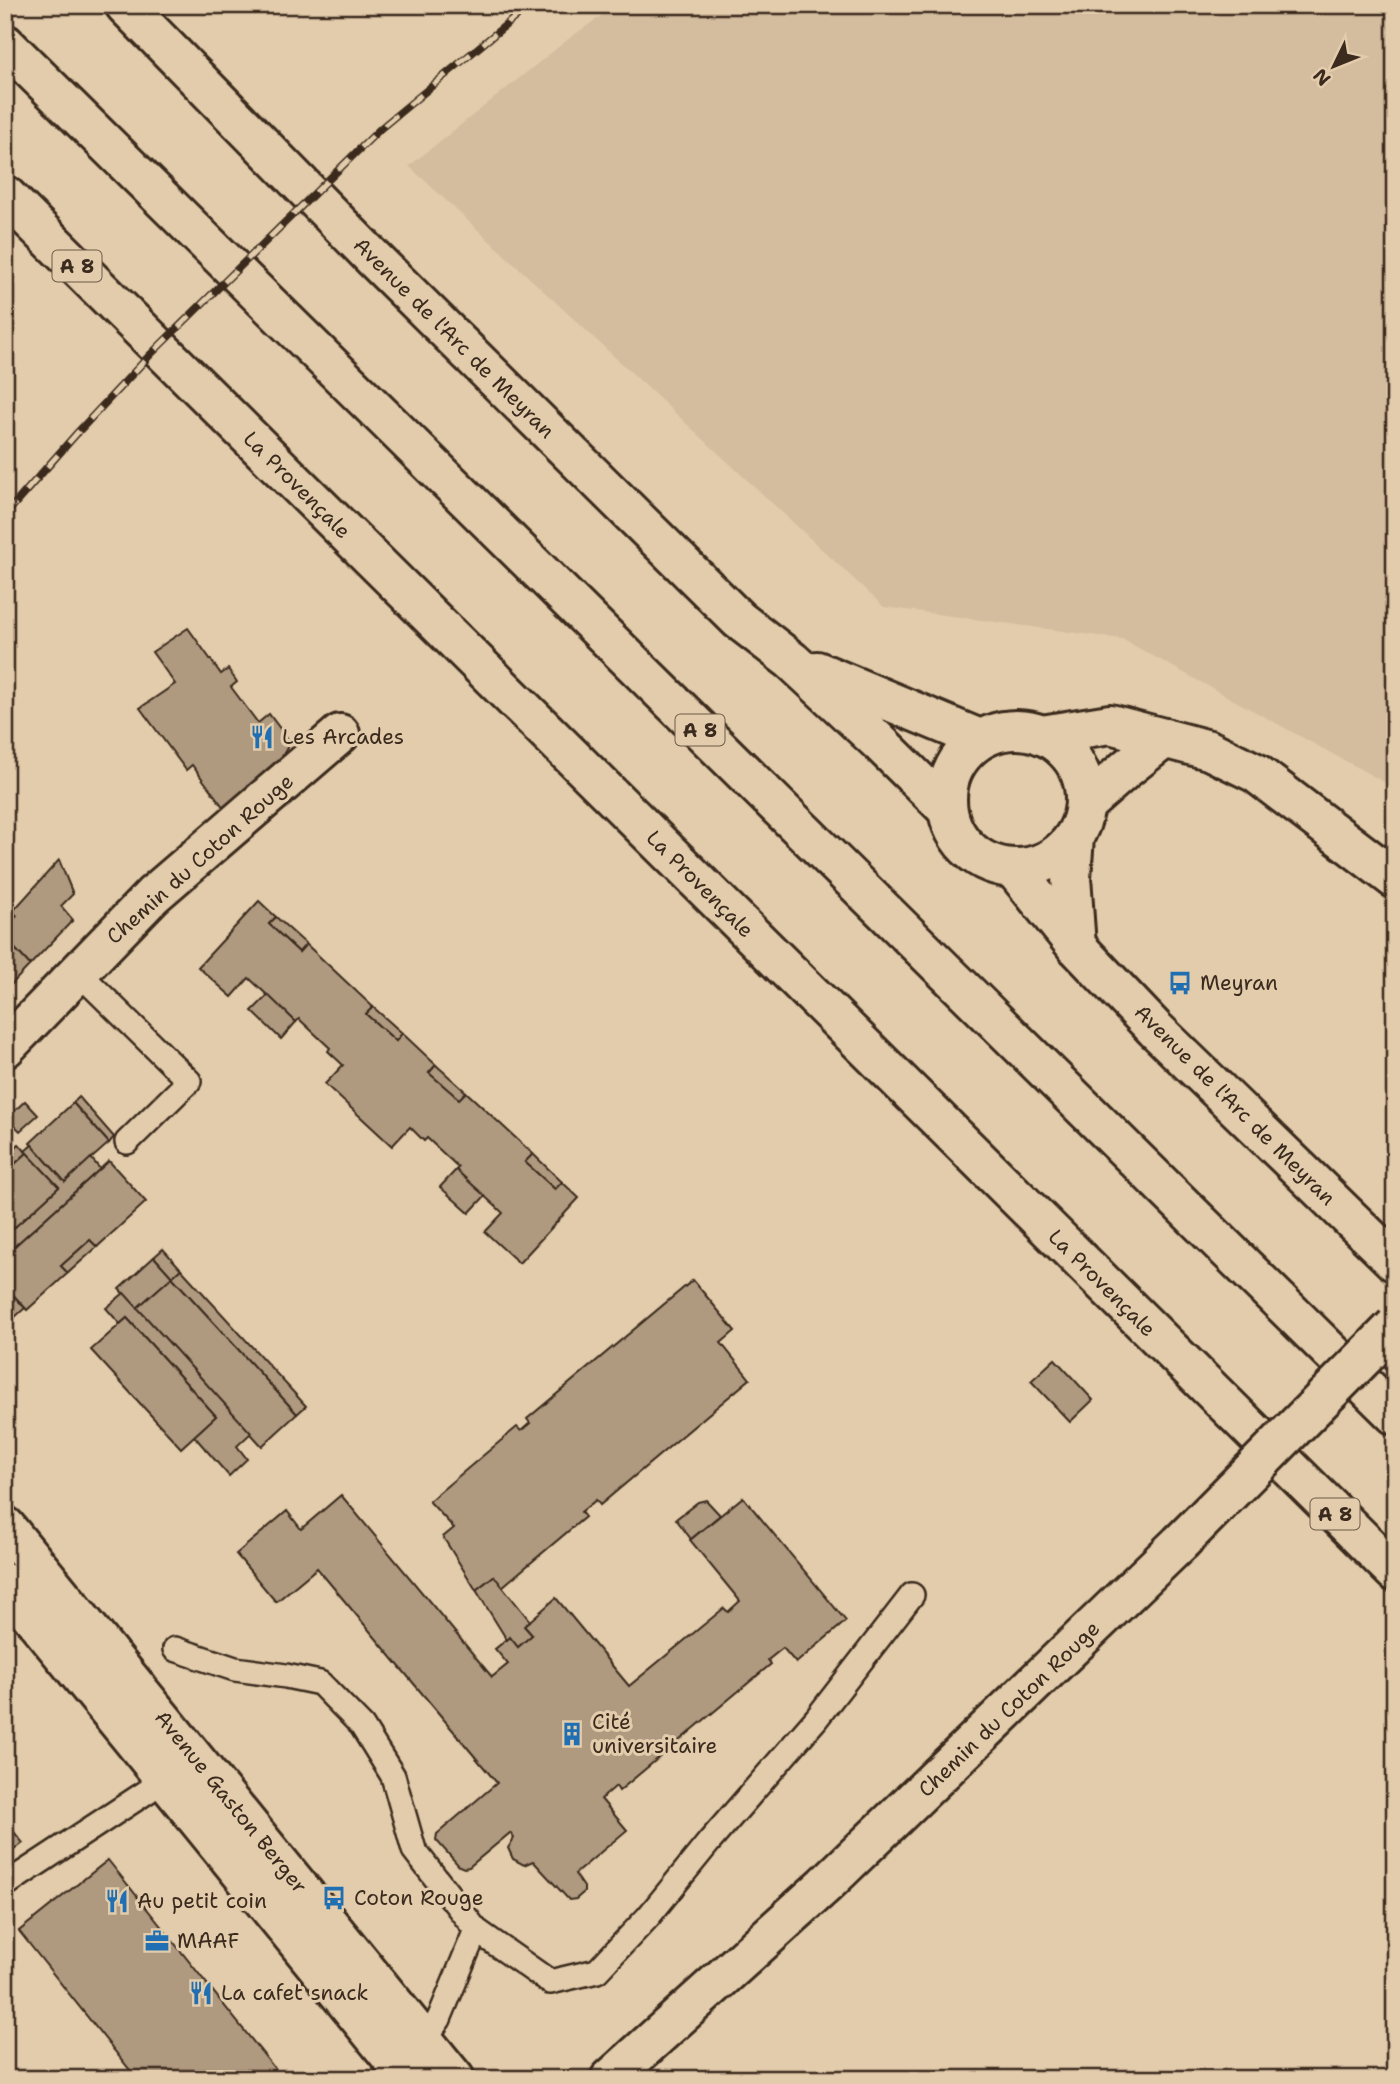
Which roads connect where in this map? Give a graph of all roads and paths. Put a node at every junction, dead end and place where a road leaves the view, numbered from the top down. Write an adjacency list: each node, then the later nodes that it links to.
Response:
1 (125, 5): 4 (main road, Avenue de l'Arc de Meyran)
2 (5, 44): 19 (main road, A 8)
3 (5, 195): 21 (main road, La Provençale / A 8)
4 (792, 661): 8 (main road, Avenue de l'Arc de Meyran); 9 (main road, Avenue de l'Arc de Meyran)
5 (340, 734): 14 (main road, Chemin du Coton Rouge)
6 (1042, 735): 7 (main road); 8 (main road); 10 (main road)
7 (1165, 738): 10 (main road); 12 (main road)
8 (980, 739): 9 (main road)
9 (947, 809): 11 (main road)
10 (1080, 821): 11 (main road); 13 (main road)
11 (1014, 869): 13 (main road, Avenue de l'Arc de Meyran)
12 (1395, 879)
13 (1076, 946): 17 (main road, Avenue de l'Arc de Meyran)
14 (78, 972): 15 (main road, Chemin du Coton Rouge); 16 (lane)
15 (5, 1048)
16 (127, 1142)
17 (1395, 1262)
18 (1395, 1326): 30 (main road, Chemin du Coton Rouge, bridge)
19 (1395, 1415)
20 (5, 1527): 25 (main road, Avenue Gaston Berger)
21 (1395, 1572)
22 (5, 1583): 25 (main road, Avenue Gaston Berger)
23 (912, 1595): 27 (lane)
24 (175, 1648): 27 (lane)
25 (178, 1767): 26 (lane); 28 (main road, Avenue Gaston Berger)
26 (5, 1885)
27 (477, 1930): 28 (lane)
28 (410, 2061): 29 (main road, Avenue Gaston Berger)
29 (455, 2079)
30 (610, 2079)

